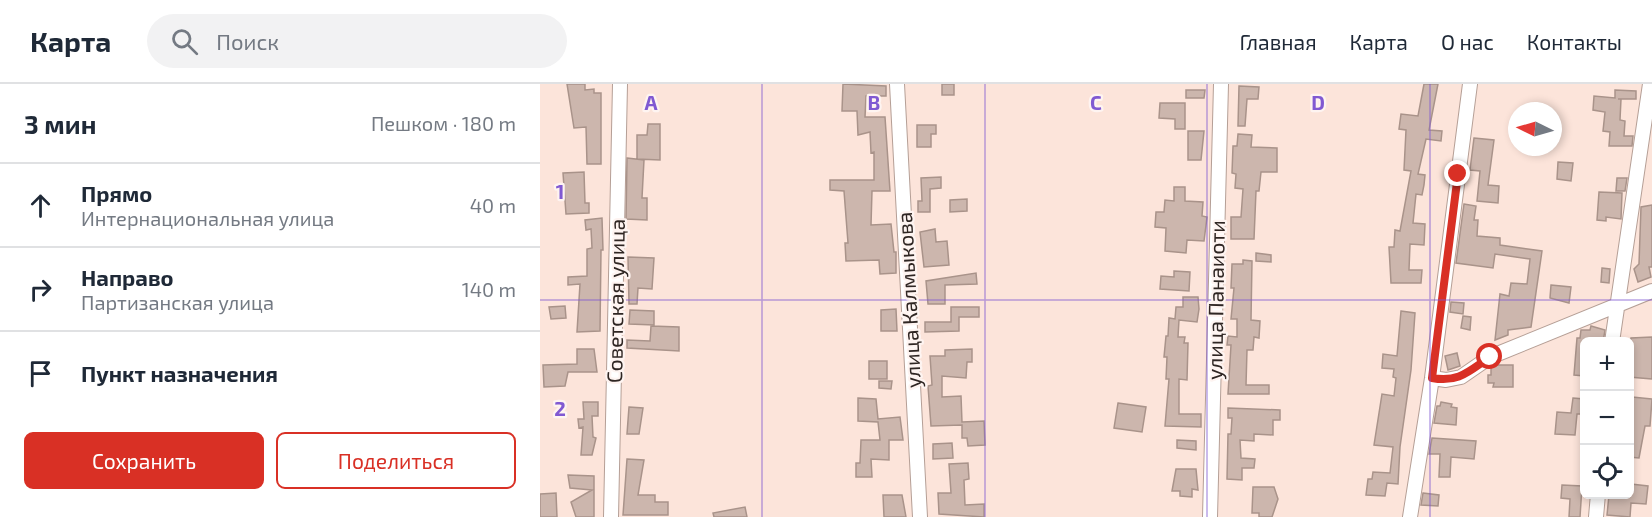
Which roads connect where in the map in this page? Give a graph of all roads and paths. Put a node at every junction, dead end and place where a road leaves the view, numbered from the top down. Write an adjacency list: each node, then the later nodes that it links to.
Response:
1 (620, 84): 11 (street, Советская улица)
2 (897, 84): 12 (street, улица Калмыкова)
3 (1221, 84): 13 (street, улица Панаиоти)
4 (1470, 84): 9 (street)
5 (1650, 84): 7 (street)
6 (1652, 291): 7 (street)
7 (1616, 304): 8 (street); 9 (street)
8 (1613, 337)
9 (1432, 378): 14 (street)
10 (1598, 499): 15 (street)
11 (611, 517)
12 (920, 517)
13 (1210, 517)
14 (1410, 517)
15 (1596, 517)

